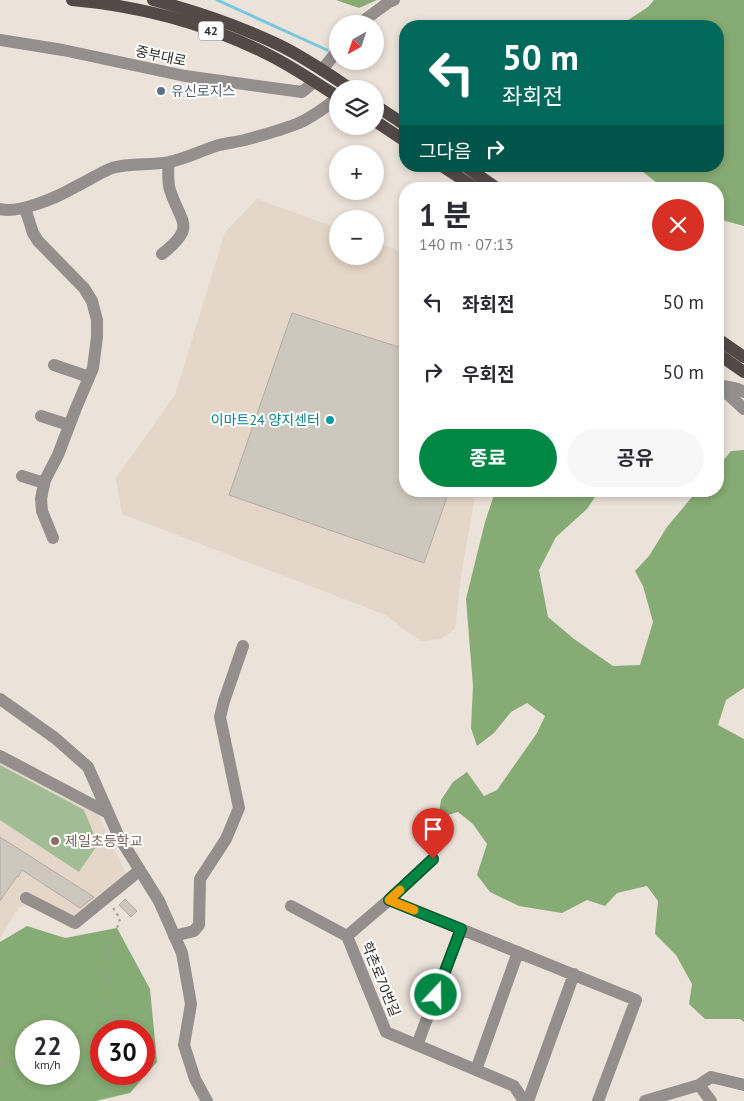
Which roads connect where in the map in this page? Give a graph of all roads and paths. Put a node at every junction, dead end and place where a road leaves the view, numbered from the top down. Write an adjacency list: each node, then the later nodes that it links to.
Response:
1 (72, 0): 9 (main road, 42)
2 (153, 0): 7 (main road, 42)
3 (394, 0): 4 (street)
4 (371, 15)
5 (0, 40): 9 (street, 중부대로)
6 (329, 61): 7 (street)
7 (322, 70): 8 (main road, 42)
8 (337, 80)
9 (314, 82): 10 (main road, 42)
10 (329, 91)
11 (329, 104): 16 (street)
12 (384, 111): 13 (main road)
13 (399, 121)
14 (384, 127): 15 (main road)
15 (399, 137)
16 (168, 163): 23 (street); 25 (street)
17 (450, 172): 19 (main road)
18 (474, 172): 22 (main road)
19 (453, 174): 20 (street); 21 (main road)
20 (461, 182)
21 (466, 182)
22 (488, 182)
23 (25, 208): 24 (street); 31 (street)
24 (0, 209)
25 (162, 254)
26 (724, 343): 27 (main road)
27 (744, 357)
28 (724, 358): 30 (main road)
29 (54, 366): 31 (street)
30 (744, 372)
31 (89, 377): 37 (street)
32 (724, 386): 34 (street)
33 (724, 391): 35 (street)
34 (744, 392)
35 (744, 410)
36 (41, 416): 37 (street)
37 (69, 425): 39 (street)
38 (22, 476): 39 (street)
39 (44, 483): 40 (street)
40 (53, 538)
41 (243, 646): 52 (street)
42 (0, 699): 44 (street)
43 (0, 756): 44 (street)
44 (108, 813): 46 (street)
45 (433, 859): 49 (street)
46 (140, 870): 47 (street); 52 (street)
47 (107, 897): 48 (street); 56 (path)
48 (26, 898)
49 (389, 900): 51 (street); 53 (street)
50 (291, 906): 53 (street, 학촌로70번길)
51 (461, 929): 54 (street); 57 (street)
52 (174, 936): 63 (street)
53 (347, 936): 57 (street, 학촌로70번길)
54 (518, 952): 55 (street); 60 (street)
55 (574, 974): 65 (street); 66 (street)
56 (114, 1020)
57 (417, 1045): 60 (street, 학촌로70번길)
58 (15, 1062): 59 (path)
59 (0, 1065)
60 (476, 1070): 64 (street, 학촌로70번길)
61 (699, 1085): 62 (street); 67 (street); 68 (street)
62 (744, 1085)
63 (208, 1101)
64 (524, 1101)
65 (528, 1101)
66 (598, 1101)
67 (645, 1101)
68 (711, 1101)

